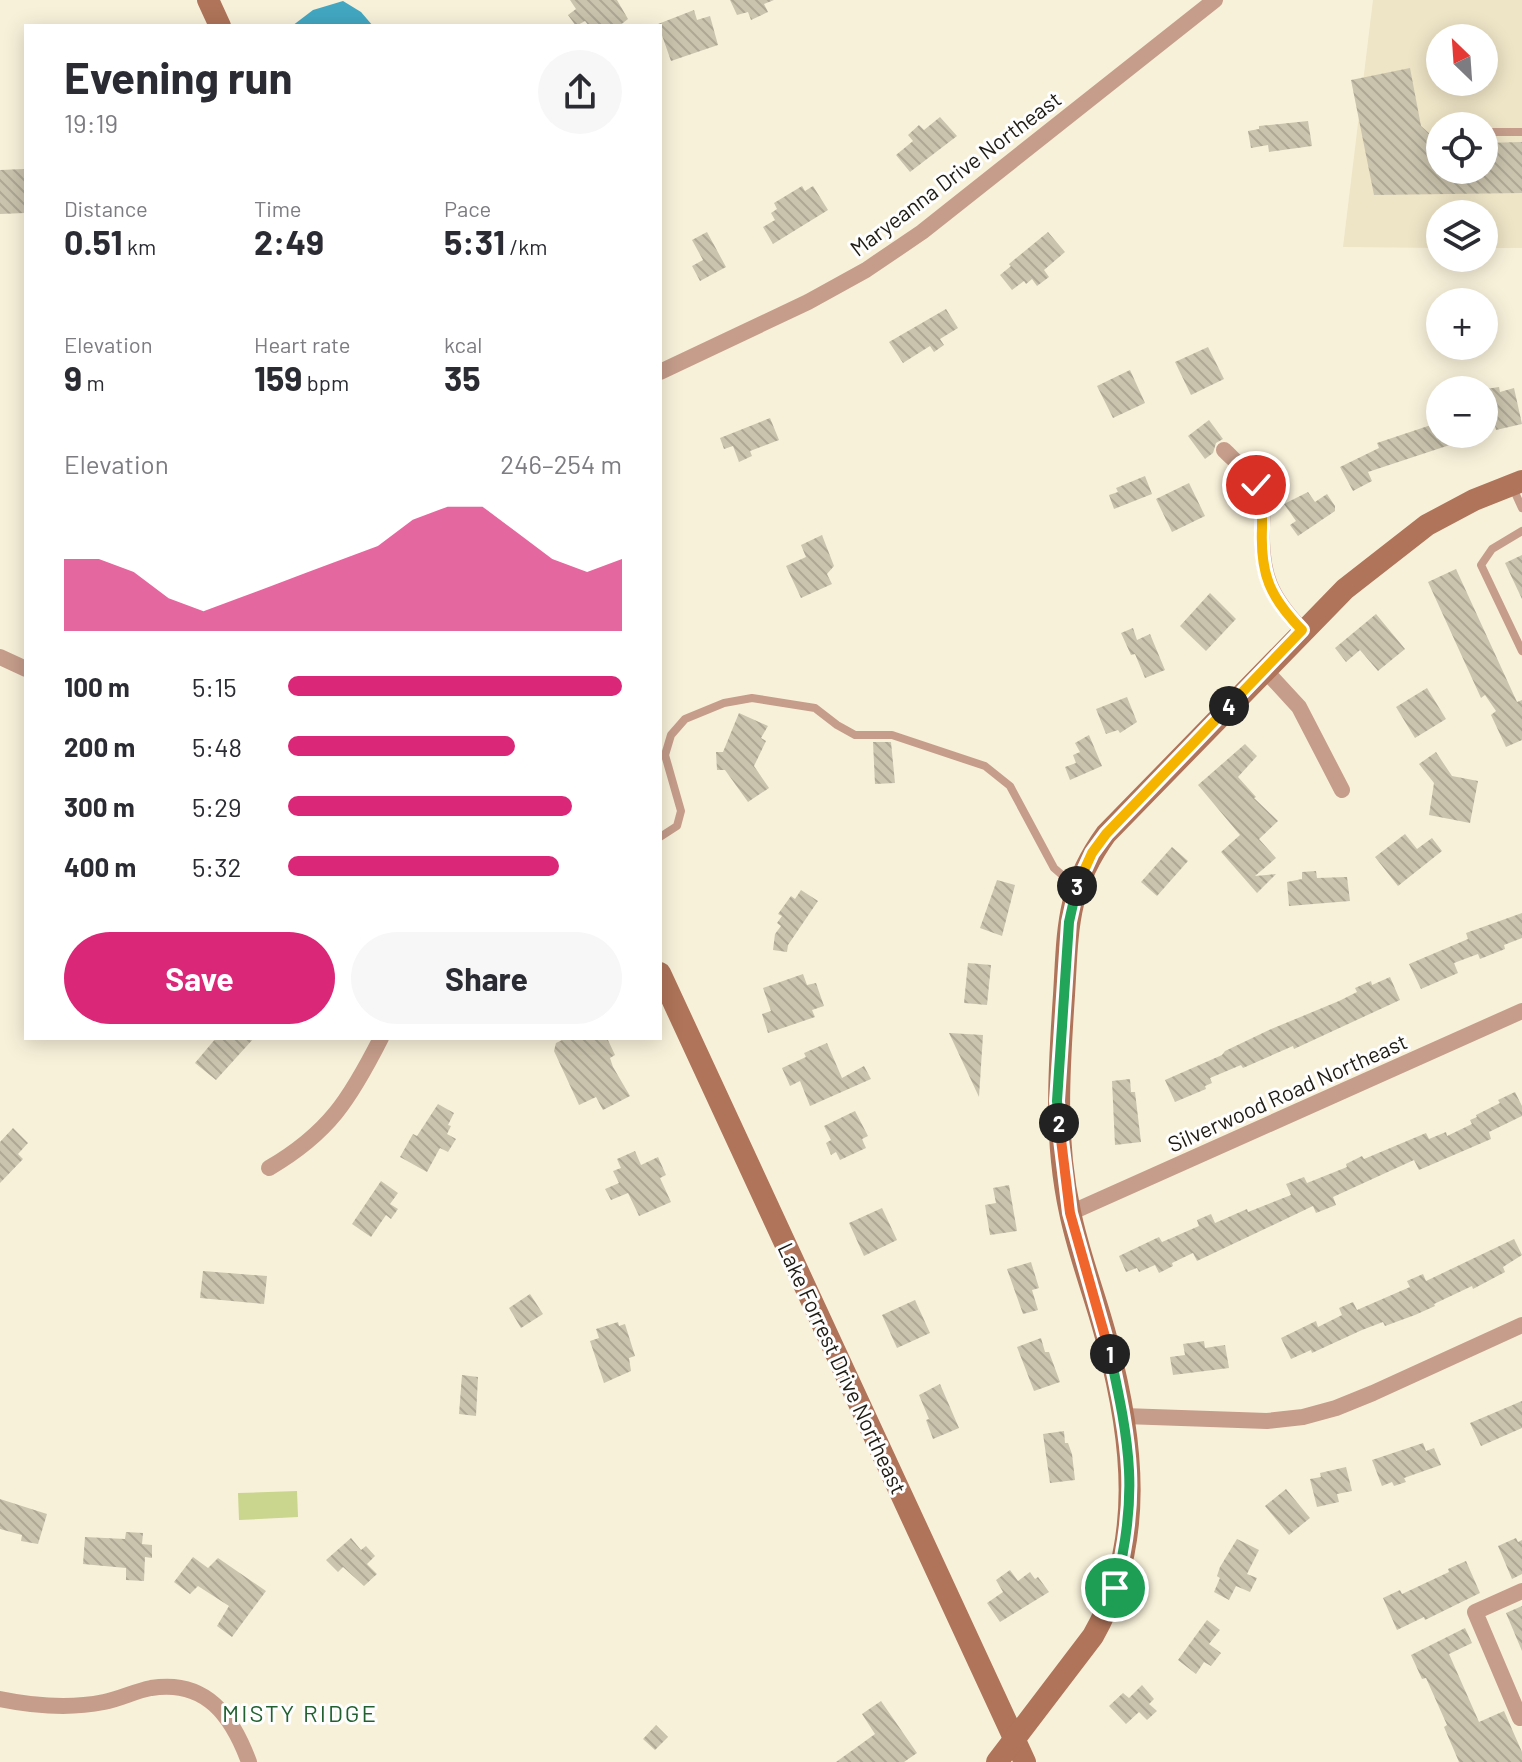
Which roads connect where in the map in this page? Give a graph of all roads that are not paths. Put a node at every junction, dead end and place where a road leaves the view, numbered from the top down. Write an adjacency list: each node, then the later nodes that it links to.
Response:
1 (208, 0): 3 (main road)
2 (1215, 0): 6 (street, Maryeanna Drive Northeast)
3 (219, 24)
4 (1498, 132): 5 (lane)
5 (1522, 132)
6 (662, 371)
7 (1224, 450): 11 (street)
8 (1517, 483): 9 (lane); 11 (main road)
9 (1522, 508)
10 (1522, 531): 12 (lane)
11 (1302, 630): 15 (main road)
12 (1522, 651)
13 (0, 657): 14 (street)
14 (24, 668)
15 (1264, 669): 16 (street); 18 (main road)
16 (1342, 790)
17 (662, 836): 18 (lane)
18 (1076, 888): 23 (main road)
19 (665, 990): 29 (main road, Lake Forrest Drive Northeast)
20 (1522, 1011): 23 (street, Silverwood Road Northeast)
21 (380, 1040): 22 (street)
22 (269, 1168)
23 (1070, 1213): 25 (main road)
24 (1522, 1325): 25 (street)
25 (1124, 1416): 29 (main road)
26 (1522, 1591): 28 (street)
27 (0, 1699): 30 (street)
28 (1522, 1717)
29 (1015, 1739): 31 (main road); 32 (main road, Lake Forrest Drive Northeast)
30 (249, 1762)
31 (997, 1762)
32 (1025, 1762)

